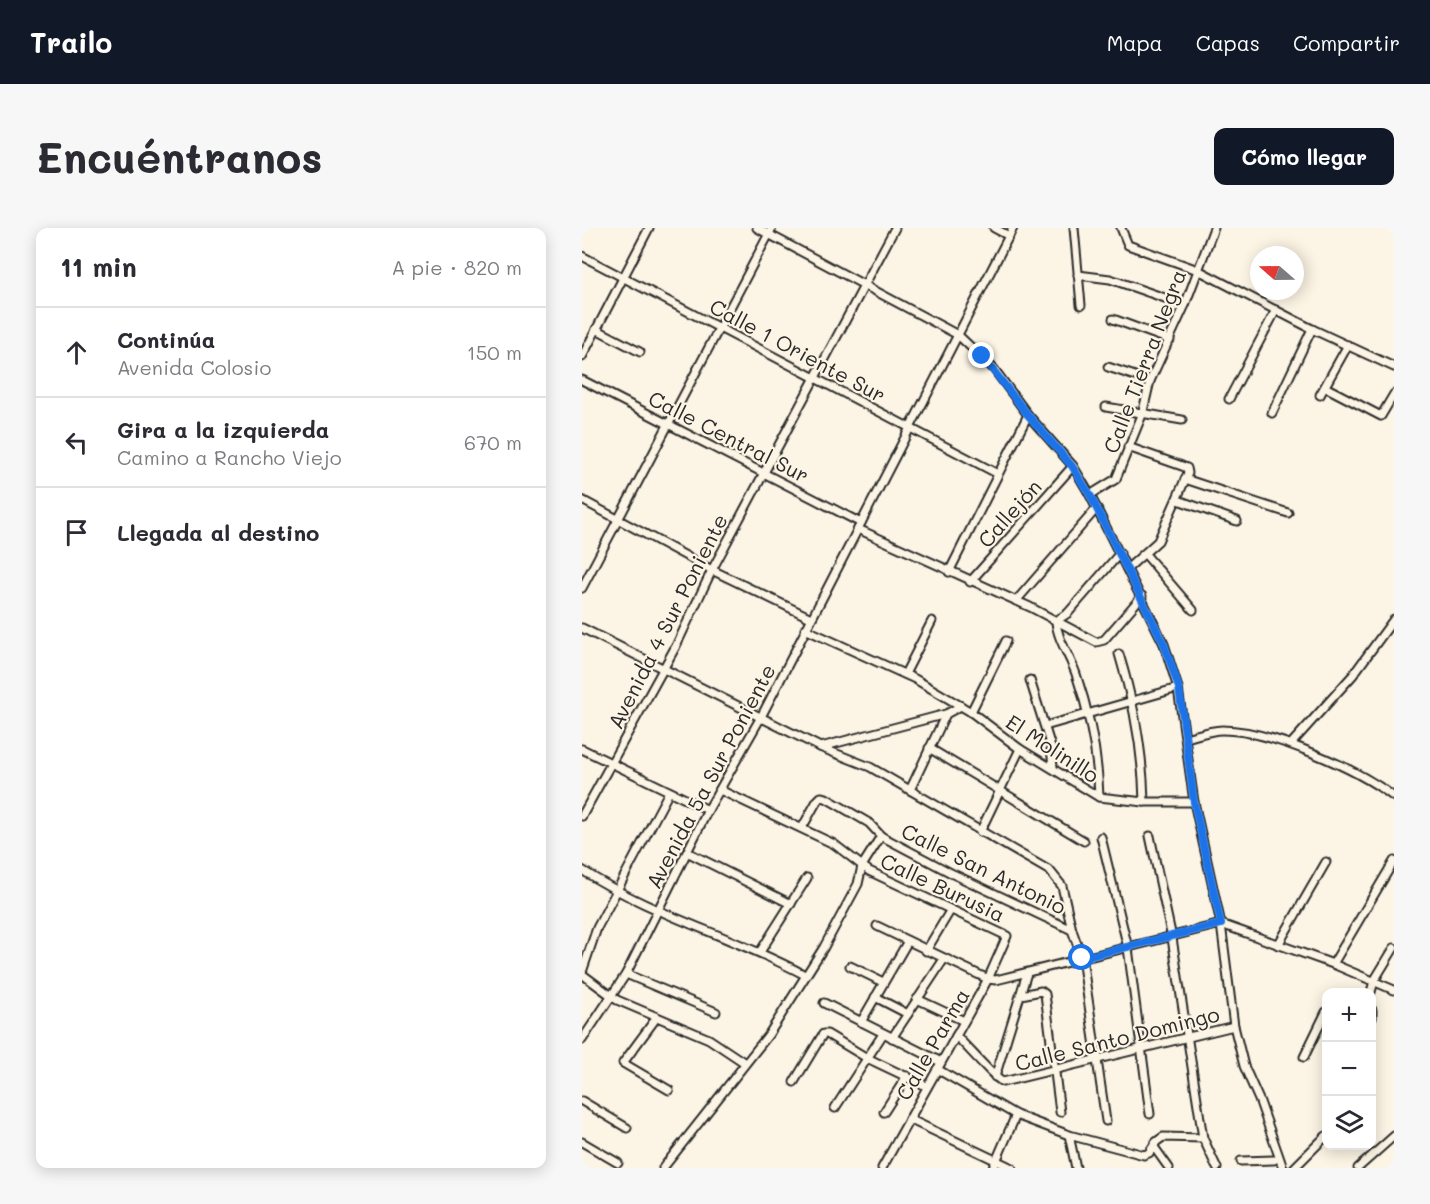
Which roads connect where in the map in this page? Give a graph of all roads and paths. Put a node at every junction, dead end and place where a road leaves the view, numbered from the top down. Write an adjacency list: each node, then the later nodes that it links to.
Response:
1 (649, 228): 14 (street)
2 (757, 228): 9 (street)
3 (895, 228): 15 (street, Avenida 4 Sur Poniente)
4 (994, 228): 10 (street)
5 (1013, 228): 10 (street, Avenida 5a Sur Poniente)
6 (1074, 228): 13 (street)
7 (1121, 228): 12 (street)
8 (1214, 228): 12 (street, Calle Tierra Negra)
9 (771, 231): 15 (street); 20 (street)
10 (1009, 236): 23 (street, Avenida 5a Sur Poniente)
11 (582, 256): 14 (street, Calle 1 Oriente Sur)
12 (1198, 270): 17 (street, Calle Tierra Negra); 18 (street)
13 (1078, 275): 16 (street); 17 (street)
14 (623, 277): 20 (street, Calle 1 Oriente Sur); 22 (street)
15 (864, 285): 23 (street); 30 (street, Avenida 4 Sur Poniente)
16 (1081, 305)
17 (1185, 305): 24 (street, Calle Tierra Negra)
18 (1276, 310): 21 (street); 36 (street)
19 (1113, 320): 24 (street)
20 (720, 328): 30 (street, Calle 1 Oriente Sur); 42 (street)
21 (1312, 329): 25 (street); 38 (street)
22 (596, 330): 26 (street); 27 (street)
23 (958, 335): 39 (street); 43 (street, Avenida 5a Sur Poniente)
24 (1170, 340): 32 (street, Calle Tierra Negra)
25 (1348, 345): 28 (street); 33 (street)
26 (640, 352)
27 (582, 357)
28 (1394, 367)
29 (1108, 368): 32 (street)
30 (814, 377): 43 (street, Calle 1 Oriente Sur); 46 (street, Avenida 4 Sur Poniente)
31 (582, 380): 42 (street, Calle Central Sur)
32 (1150, 381): 40 (street, Calle Tierra Negra)
33 (1325, 387): 34 (street); 35 (street)
34 (1394, 394)
35 (1320, 395)
36 (1229, 399)
37 (1106, 407): 40 (street)
38 (1272, 413)
39 (1028, 415): 45 (street); 47 (street)
40 (1142, 415): 41 (street); 44 (street, Calle Tierra Negra)
41 (1182, 420)
42 (669, 425): 46 (street, Calle Central Sur); 54 (street)
43 (909, 427): 47 (street, Calle 1 Oriente Sur); 56 (street, Avenida 5a Sur Poniente)
44 (1128, 447): 48 (street); 49 (street, Calle Tierra Negra)
45 (1072, 466): 49 (street); 62 (street, Callejón)
46 (764, 472): 56 (street, Calle Central Sur); 60 (street, Avenida 4 Sur Poniente)
47 (998, 474): 61 (street)
48 (1185, 479): 51 (street); 53 (street)
49 (1090, 495): 52 (street)
50 (582, 500): 54 (street)
51 (1178, 500): 55 (street); 58 (street)
52 (1097, 508): 57 (street); 65 (street)
53 (1288, 513)
54 (619, 520): 60 (street); 63 (street)
55 (1237, 522)
56 (859, 526): 61 (street, Calle Central Sur); 67 (street, Avenida 5a Sur Poniente)
57 (1120, 553): 59 (street); 70 (street)
58 (1145, 554): 59 (street); 66 (street)
59 (1127, 569): 64 (street)
60 (712, 570): 67 (street); 75 (street, Avenida 4 Sur Poniente)
61 (949, 572): 62 (street, Calle Central Sur)
62 (970, 582): 65 (street, Calle Central Sur)
63 (582, 588)
64 (1142, 596): 70 (street, Calle Central Sur); 78 (street)
65 (1016, 601): 70 (street, Calle Central Sur)
66 (1192, 610)
67 (811, 618): 72 (street, Avenida 5a Sur Poniente)
68 (1394, 619): 87 (street)
69 (932, 621): 76 (street)
70 (1056, 621): 82 (street)
71 (582, 627): 75 (street)
72 (806, 629): 76 (street, El Molinillo); 84 (street, Avenida 5a Sur Poniente)
73 (1006, 641): 81 (street)
74 (1119, 654): 79 (street)
75 (663, 670): 84 (street); 92 (street, Avenida 4 Sur Poniente)
76 (905, 674): 80 (street, El Molinillo)
77 (1030, 680): 85 (street)
78 (1179, 688): 79 (street); 86 (street)
79 (1133, 699): 82 (street); 102 (street)
80 (961, 706): 81 (street, El Molinillo); 83 (street)
81 (971, 712): 91 (street, El Molinillo)
82 (1089, 712): 85 (street); 100 (street)
83 (946, 714): 88 (street); 89 (street)
84 (761, 717): 88 (street); 95 (street, Avenida 5a Sur Poniente)
85 (1045, 726): 93 (street)
86 (1186, 738): 87 (street); 103 (street)
87 (1291, 744): 99 (street)
88 (820, 747): 96 (street)
89 (929, 748): 96 (street); 97 (street)
90 (582, 749): 92 (street)
91 (1020, 749): 93 (street, El Molinillo); 97 (street)
92 (611, 765): 98 (street); 105 (street, Avenida 4 Sur Poniente)
93 (1053, 767): 100 (street, El Molinillo)
94 (1394, 786): 99 (street)
95 (720, 790): 104 (street, Avenida 5a Sur Poniente); 106 (street, Calle Burusia)
96 (910, 790): 107 (street)
97 (999, 791): 107 (street); 111 (street)
98 (669, 792): 104 (street); 118 (street)
99 (1387, 792): 101 (street)
100 (1099, 797): 102 (street, El Molinillo)
101 (1394, 797)
102 (1144, 802): 103 (street, El Molinillo)
103 (1194, 802): 122 (street)
104 (708, 810): 112 (street, Avenida 5a Sur Poniente)
105 (582, 816)
106 (801, 828): 108 (street, Calle San Antonio); 115 (street, Calle Burusia)
107 (980, 832): 124 (street)
108 (881, 836): 115 (street); 124 (street, Calle San Antonio)
109 (1150, 836): 126 (street)
110 (1101, 837): 129 (street)
111 (1084, 841)
112 (688, 854): 119 (street); 120 (street, Avenida 5a Sur Poniente)
113 (1394, 861): 136 (street)
114 (1326, 862): 128 (street)
115 (863, 867): 121 (street, Calle Burusia); 141 (street)
116 (582, 870): 118 (street)
117 (807, 878): 119 (street)
118 (618, 890): 120 (street); 135 (street)
119 (791, 904): 132 (street)
120 (659, 908): 132 (street); 140 (street, Avenida 5a Sur Poniente)
121 (951, 911): 125 (street, Calle Burusia); 131 (street)
122 (1221, 924): 126 (street); 128 (street); 158 (street)
123 (877, 926): 127 (street)
124 (1072, 930): 133 (street)
125 (1008, 936): 142 (street, Calle Parma)
126 (1172, 938): 129 (street); 162 (street)
127 (908, 941): 131 (street); 144 (street)
128 (1278, 945): 136 (street)
129 (1128, 948): 133 (street); 164 (street)
130 (1394, 948): 143 (street)
131 (926, 951): 134 (street)
132 (760, 952): 141 (street)
133 (1082, 958): 139 (street); 167 (street)
134 (944, 959): 142 (street); 150 (street)
135 (584, 961): 138 (street)
136 (1333, 964): 143 (street)
137 (850, 966): 144 (street)
138 (582, 973): 148 (street)
139 (1027, 973): 142 (street); 147 (street)
140 (626, 974): 148 (street, Avenida 5a Sur Poniente); 152 (street)
141 (805, 975): 169 (street)
142 (988, 979): 156 (street, Calle Parma)
143 (1374, 981): 145 (street); 146 (street)
144 (883, 982): 149 (street)
145 (1372, 988)
146 (1394, 990)
147 (1021, 995): 171 (street); 173 (street)
148 (613, 997): 154 (street); 163 (street, Avenida 5a Sur Poniente)
149 (875, 997): 153 (street); 157 (street)
150 (917, 999): 153 (street); 156 (street)
151 (824, 1003): 157 (street)
152 (716, 1012)
153 (908, 1014): 161 (street)
154 (657, 1017): 169 (street); 176 (street)
155 (1322, 1020): 165 (street)
156 (964, 1021): 160 (street, Calle Parma)
157 (861, 1022): 159 (street)
158 (1234, 1026): 162 (street, Calle Santo Domingo); 192 (street)
159 (883, 1034): 161 (street); 166 (street)
160 (956, 1036): 168 (street, Calle Parma); 173 (street, Calle Santo Domingo)
161 (892, 1038): 168 (street)
162 (1185, 1039): 164 (street, Calle Santo Domingo); 188 (street)
163 (582, 1040)
164 (1142, 1050): 167 (street, Calle Santo Domingo); 182 (street)
165 (1304, 1057)
166 (867, 1058): 172 (street); 174 (street); 178 (street)
167 (1096, 1061): 171 (street, Calle Santo Domingo); 184 (street)
168 (941, 1062): 170 (street, Calle Parma)
169 (745, 1063): 196 (street)
170 (937, 1069): 175 (street, Calle Parma); 181 (street)
171 (1055, 1071): 173 (street, Calle Santo Domingo); 180 (street)
172 (907, 1076): 175 (street); 179 (street)
173 (995, 1077)
174 (794, 1082)
175 (926, 1086): 183 (street, Calle Parma)
176 (669, 1090)
177 (582, 1101): 185 (street)
178 (835, 1108)
179 (884, 1112)
180 (1060, 1112)
181 (1016, 1114): 186 (street); 195 (street)
182 (1150, 1114)
183 (909, 1119): 195 (street); 197 (street, Calle Parma)
184 (1106, 1121)
185 (627, 1128)
186 (1069, 1135): 191 (street); 199 (street)
187 (1394, 1136): 205 (street)
188 (1203, 1138): 191 (street); 201 (street)
189 (1322, 1140): 204 (street)
190 (582, 1142): 194 (street)
191 (1154, 1147): 200 (street)
192 (1276, 1158): 193 (street); 202 (street); 203 (street)
193 (1241, 1161)
194 (618, 1163)
195 (994, 1165): 198 (street)
196 (663, 1168)
197 (882, 1168)
198 (1012, 1168)
199 (1076, 1168)
200 (1169, 1168)
201 (1218, 1168)
202 (1268, 1168)
203 (1283, 1168)
204 (1294, 1168)
205 (1358, 1168)

